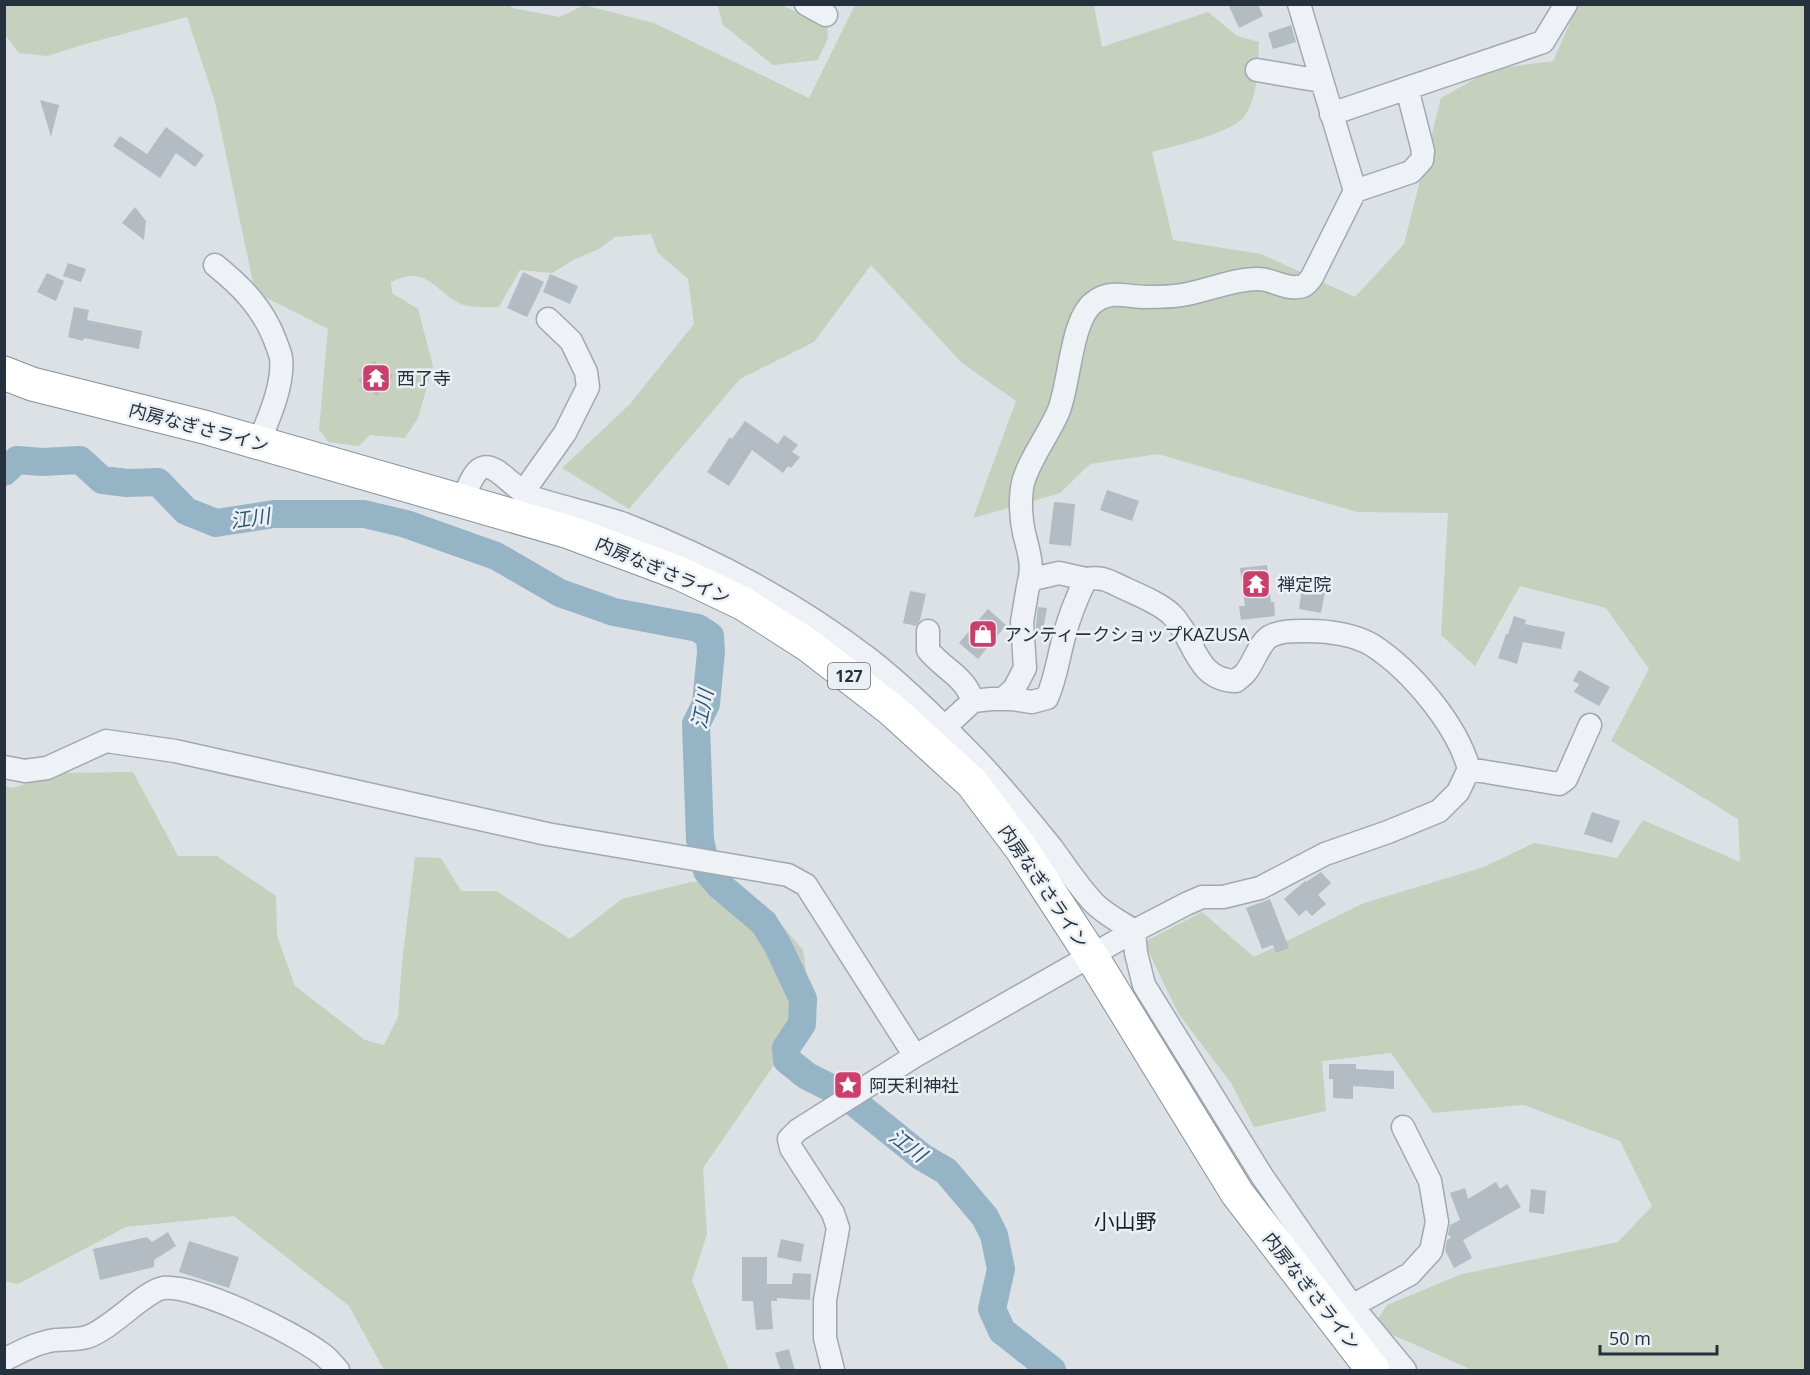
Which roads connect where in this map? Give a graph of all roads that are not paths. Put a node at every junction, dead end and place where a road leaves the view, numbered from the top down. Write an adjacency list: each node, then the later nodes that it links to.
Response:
1 (806, 4): 4 (street)
2 (1299, 4): 6 (street)
3 (1566, 4): 7 (street)
4 (826, 15)
5 (1257, 70): 6 (street)
6 (1321, 81): 8 (street)
7 (1407, 88): 8 (street); 9 (street)
8 (1331, 114): 9 (street)
9 (1355, 191): 17 (street)
10 (215, 265): 13 (street)
11 (548, 319): 14 (street)
12 (14, 379): 13 (highway, 内房なぎさライン / 127)
13 (259, 442): 15 (highway, 内房なぎさライン / 127)
14 (524, 491): 15 (street); 22 (street)
15 (463, 502): 26 (highway, 内房なぎさライン / 127)
16 (1086, 579): 17 (street); 19 (street); 24 (street)
17 (1028, 586): 19 (street)
18 (928, 631): 20 (street)
19 (1003, 699): 20 (street)
20 (973, 701): 22 (street)
21 (1590, 725): 24 (street)
22 (945, 727): 25 (street)
23 (4, 767): 27 (street)
24 (1469, 770): 25 (street)
25 (1134, 931): 26 (street); 29 (street)
26 (1092, 957): 27 (street); 33 (highway, 内房なぎさライン / 127)
27 (915, 1056): 32 (street)
28 (1403, 1127): 29 (street)
29 (1352, 1306): 34 (street)
30 (4, 1360): 31 (street)
31 (338, 1371)
32 (833, 1371)
33 (1373, 1371)
34 (1405, 1371)

